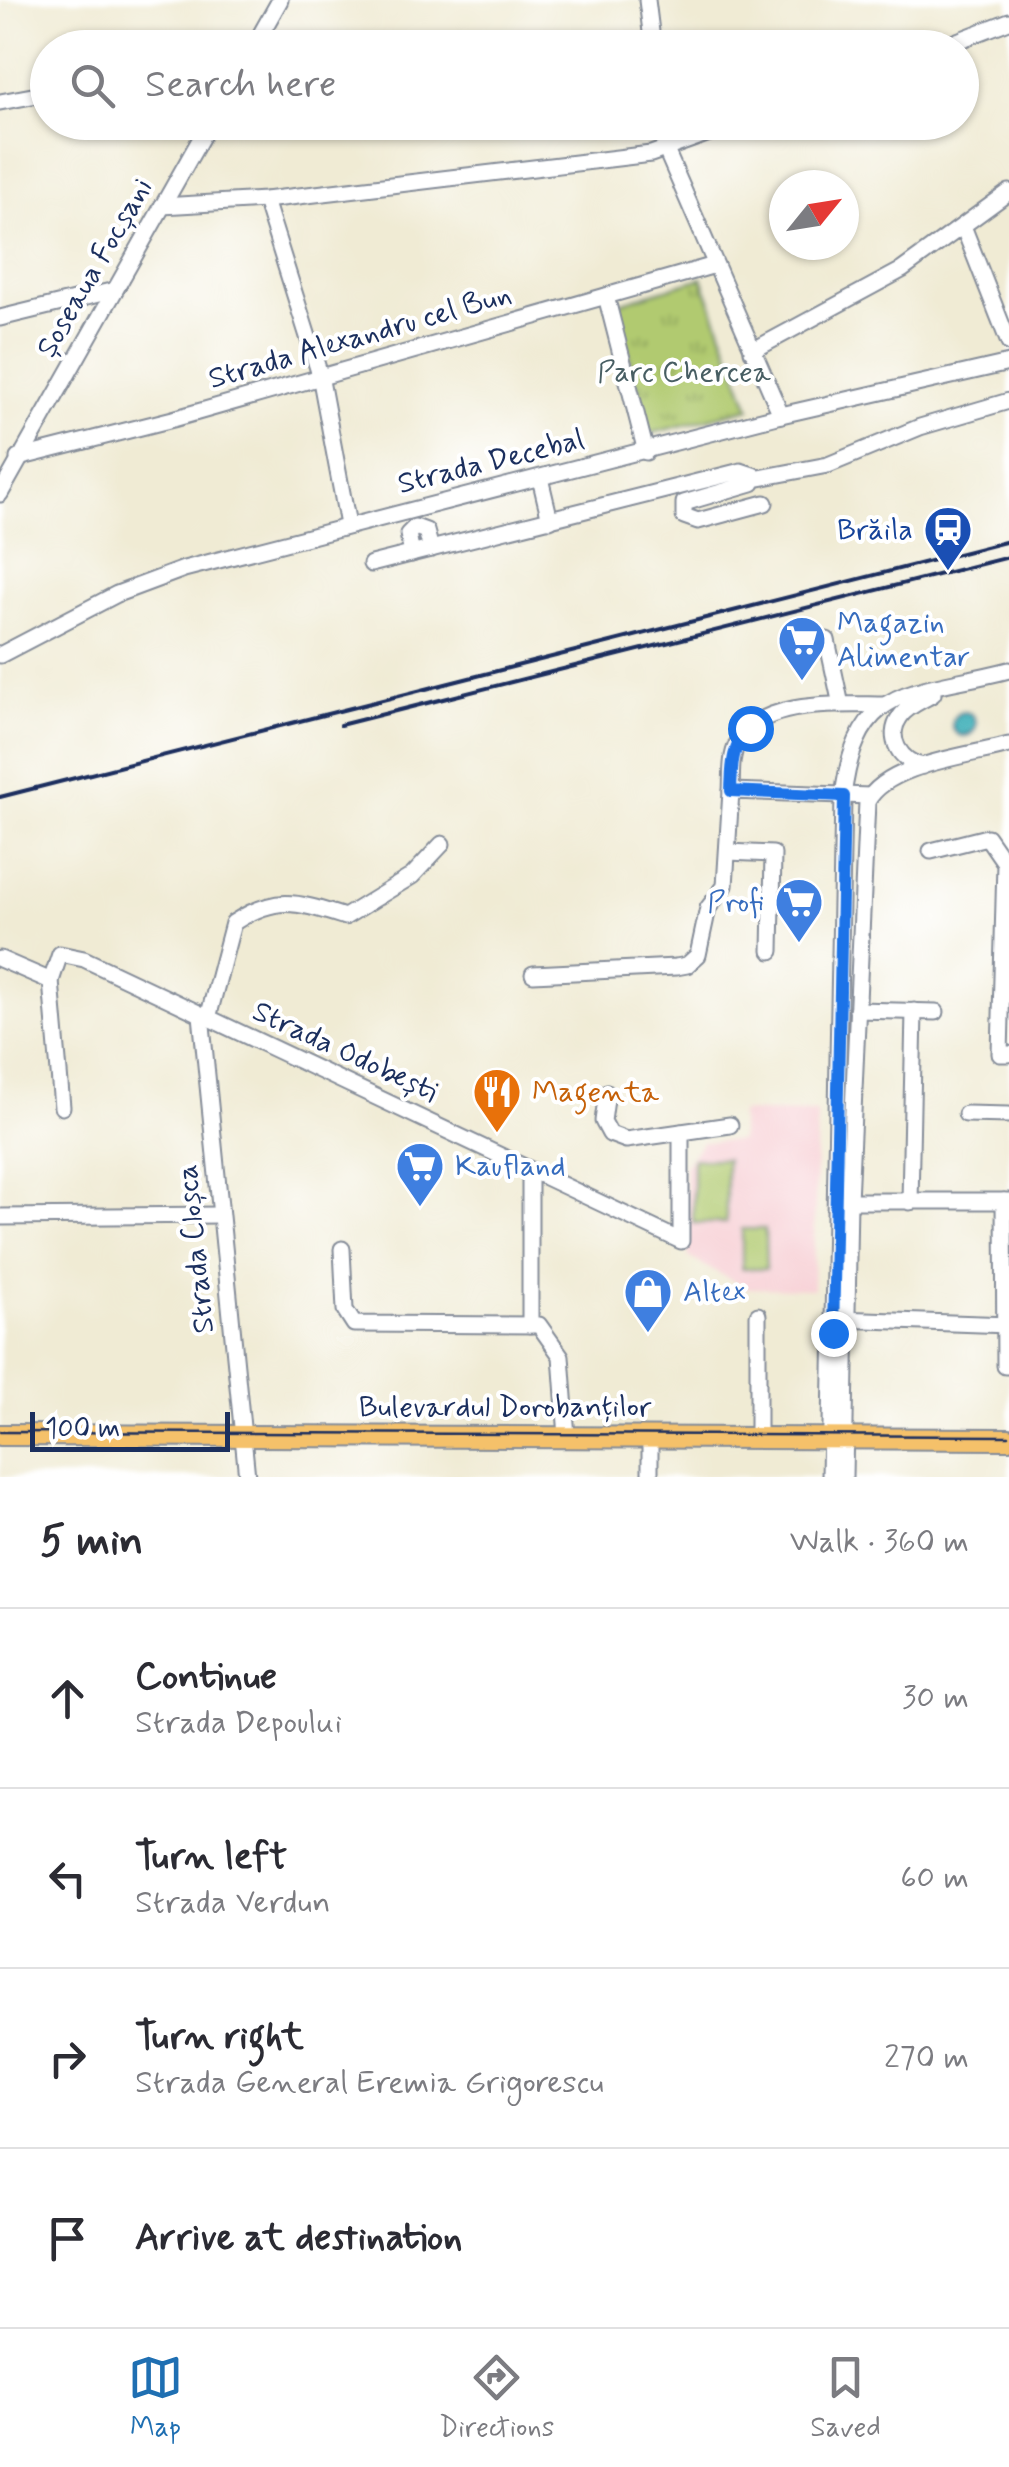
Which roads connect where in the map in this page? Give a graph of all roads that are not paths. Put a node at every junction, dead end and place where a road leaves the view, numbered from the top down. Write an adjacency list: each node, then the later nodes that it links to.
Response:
1 (280, 0): 4 (street)
2 (647, 0): 5 (street)
3 (1009, 21): 6 (street)
4 (263, 30)
5 (651, 30)
6 (979, 33)
7 (30, 96): 8 (street)
8 (0, 102)
9 (200, 140): 15 (street, Șoseaua Focșani)
10 (665, 140): 12 (street)
11 (692, 140): 12 (street)
12 (666, 150): 14 (street); 17 (street)
13 (1009, 192): 16 (street)
14 (265, 200): 15 (street); 24 (street)
15 (162, 206): 18 (street, Șoseaua Focșani)
16 (963, 226): 21 (street); 22 (street)
17 (715, 265): 19 (street, Strada Alexandru cel Bun); 22 (street)
18 (116, 290): 20 (street); 28 (street, Șoseaua Focșani)
19 (606, 296): 24 (street, Strada Alexandru cel Bun); 27 (street)
20 (0, 318)
21 (1009, 343)
22 (752, 352): 26 (street)
23 (1009, 363): 26 (street, Strada Decebal)
24 (320, 375): 28 (street, Strada Alexandru cel Bun); 35 (street)
25 (1009, 401): 31 (street)
26 (781, 415): 27 (street, Strada Decebal)
27 (646, 452): 30 (street, Strada Decebal)
28 (18, 458): 29 (street, Șoseaua Focșani)
29 (4, 476): 32 (street, Șoseaua Focșani)
30 (540, 478): 34 (street); 35 (street, Strada Decebal)
31 (754, 479): 33 (street); 34 (street)
32 (0, 494)
33 (765, 503)
34 (550, 520): 36 (street)
35 (348, 525): 40 (street, Strada Decebal)
36 (431, 549): 37 (street); 37 (street)
37 (412, 554): 38 (street)
38 (370, 564)
39 (827, 640): 46 (street)
40 (0, 655)
41 (1009, 670): 42 (street)
42 (984, 677): 43 (street); 44 (street)
43 (1009, 682)
44 (947, 686): 45 (street); 48 (street)
45 (884, 704): 46 (street); 50 (street)
46 (841, 705): 49 (street)
47 (1009, 745): 48 (street)
48 (927, 766): 51 (street)
49 (731, 791): 50 (street); 54 (street)
50 (844, 796): 51 (street); 80 (street)
51 (870, 796): 60 (street)
52 (442, 844): 63 (street, Strada Cloșca)
53 (930, 851): 55 (street)
54 (728, 852): 56 (street); 58 (street)
55 (1007, 863): 64 (street)
56 (771, 950)
57 (0, 958): 59 (street)
58 (533, 974)
59 (51, 982): 63 (street, Strada Odobești); 66 (street)
60 (857, 1010): 61 (street); 72 (street)
61 (914, 1011): 62 (street); 74 (street)
62 (936, 1012)
63 (205, 1016): 71 (street, Strada Odobești); 75 (street, Strada Cloșca)
64 (1009, 1054)
65 (607, 1092): 70 (street)
66 (62, 1108)
67 (966, 1114): 68 (street)
68 (1009, 1115)
69 (730, 1124): 70 (street)
70 (681, 1132): 71 (street, Strada Odobești)
71 (530, 1171): 81 (street)
72 (849, 1201): 74 (street); 80 (street)
73 (1006, 1201): 74 (street); 78 (street)
74 (910, 1202)
75 (220, 1215): 76 (street); 85 (street, Strada Cloșca)
76 (0, 1218)
77 (342, 1250): 81 (street)
78 (1007, 1265): 82 (street)
79 (758, 1315): 86 (street)
80 (841, 1319): 82 (street); 89 (street)
81 (530, 1324): 87 (street)
82 (1008, 1325): 83 (street)
83 (1009, 1366)
84 (0, 1435): 85 (main road, Bulevardul Dorobanților)
85 (243, 1436): 87 (main road, Bulevardul Dorobanților); 91 (street, Strada Cloșca)
86 (758, 1437): 88 (main road, Bulevardul Dorobanților); 89 (main road, Bulevardul Dorobanților)
87 (567, 1438): 88 (main road, Bulevardul Dorobanților)
88 (650, 1438): 92 (street)
89 (838, 1438): 90 (main road, Bulevardul Dorobanților); 93 (street); 94 (street)
90 (1009, 1439)
91 (247, 1477)
92 (650, 1477)
93 (830, 1477)
94 (844, 1477)

